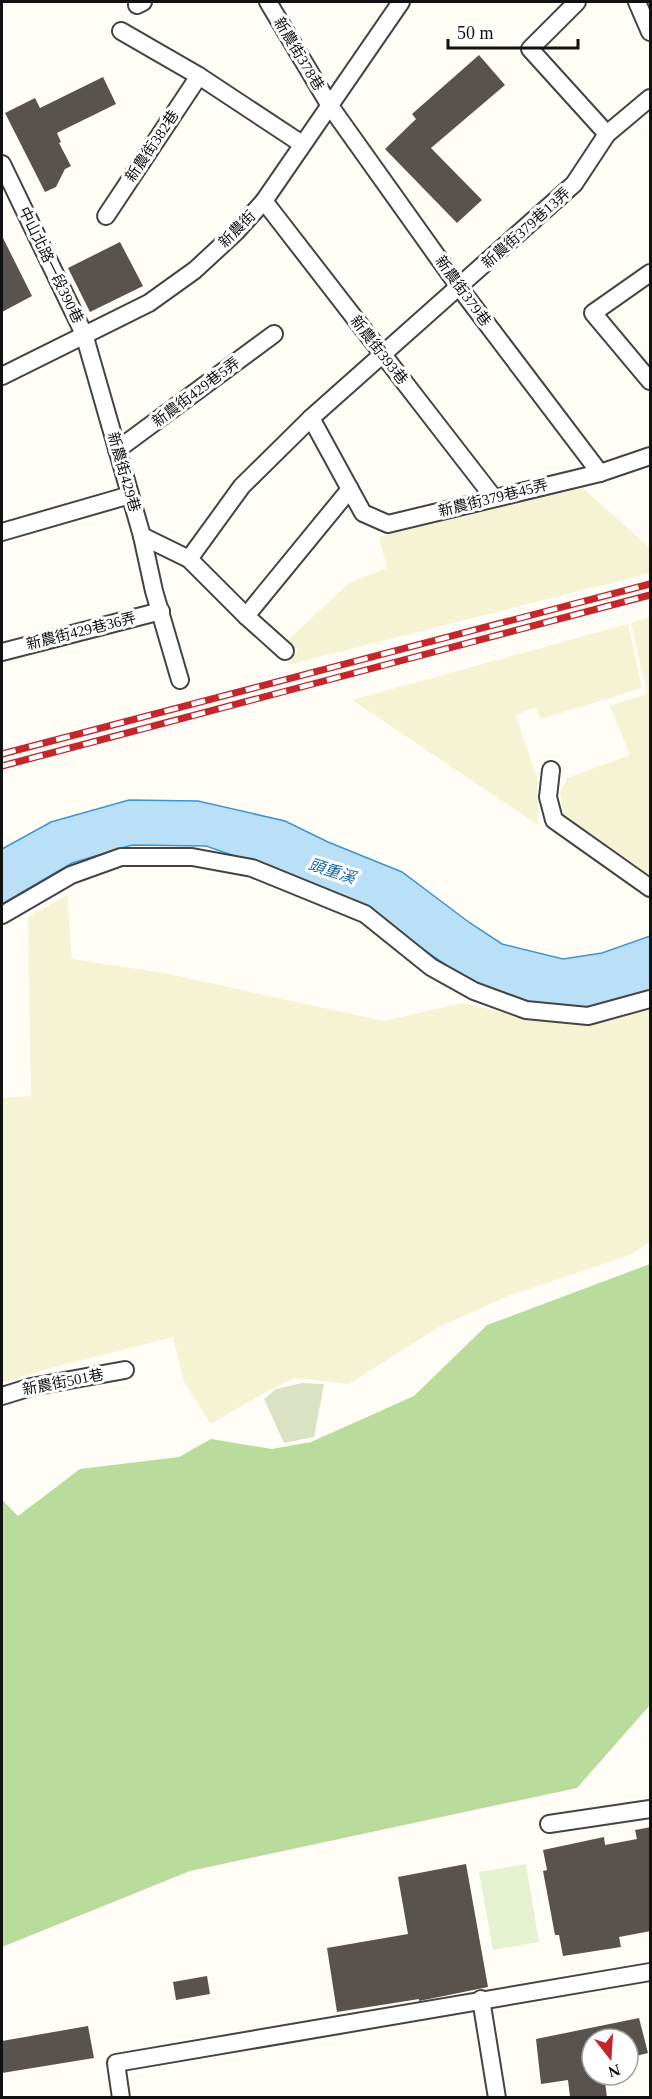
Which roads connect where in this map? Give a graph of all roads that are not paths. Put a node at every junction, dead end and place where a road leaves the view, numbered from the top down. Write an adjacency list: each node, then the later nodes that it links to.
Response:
1 (268, 2): 9 (street, 新農街378巷)
2 (400, 2): 9 (street, 新農街)
3 (577, 2): 10 (street)
4 (638, 2): 6 (street)
5 (121, 31): 7 (street)
6 (651, 32)
7 (199, 76): 11 (street); 14 (street, 新農街382巷)
8 (651, 98): 10 (street, 新農街379巷13弄)
9 (330, 106): 11 (street, 新農街); 16 (street, 新農街379巷)
10 (607, 135): 16 (street, 新農街379巷13弄)
11 (302, 144): 13 (street, 新農街)
12 (2, 164): 17 (street, 中山北路一段390巷)
13 (264, 201): 17 (street, 新農街); 19 (street, 新農街393巷)
14 (106, 216)
15 (651, 273): 21 (street)
16 (459, 287): 19 (street, 新農街379巷13弄); 25 (street, 新農街379巷)
17 (84, 334): 20 (street, 新農街); 23 (street, 新農街429巷)
18 (274, 334): 23 (street, 新農街429巷5弄)
19 (383, 354): 22 (street, 新農街379巷13弄); 28 (street, 新農街393巷)
20 (2, 376)
21 (651, 381)
22 (311, 418): 26 (street, 新農街379巷45弄); 31 (street, 新農街379巷13弄)
23 (117, 450): 27 (street, 新農街429巷)
24 (651, 456): 25 (street, 新農街379巷45弄)
25 (600, 473): 28 (street, 新農街379巷45弄)
26 (350, 489): 28 (street, 新農街379巷45弄); 33 (street)
27 (130, 495): 29 (street); 30 (street, 新農街429巷)
28 (494, 498)
29 (2, 532)
30 (142, 537): 31 (street); 32 (street, 新農街429巷)
31 (189, 559): 33 (street)
32 (161, 611): 35 (street, 新農街429巷36弄); 36 (street, 新農街429巷)
33 (246, 615): 34 (street)
34 (285, 651)
35 (2, 652)
36 (180, 680)
37 (551, 770): 38 (street)
38 (651, 888)
39 (2, 915): 40 (street)
40 (651, 999)
41 (125, 1370): 42 (street, 新農街501巷)
42 (2, 1396)
43 (651, 1809): 44 (street)
44 (549, 1824)
45 (651, 1972): 46 (street)
46 (481, 1999): 47 (street); 48 (street)
47 (121, 2097)
48 (497, 2097)

